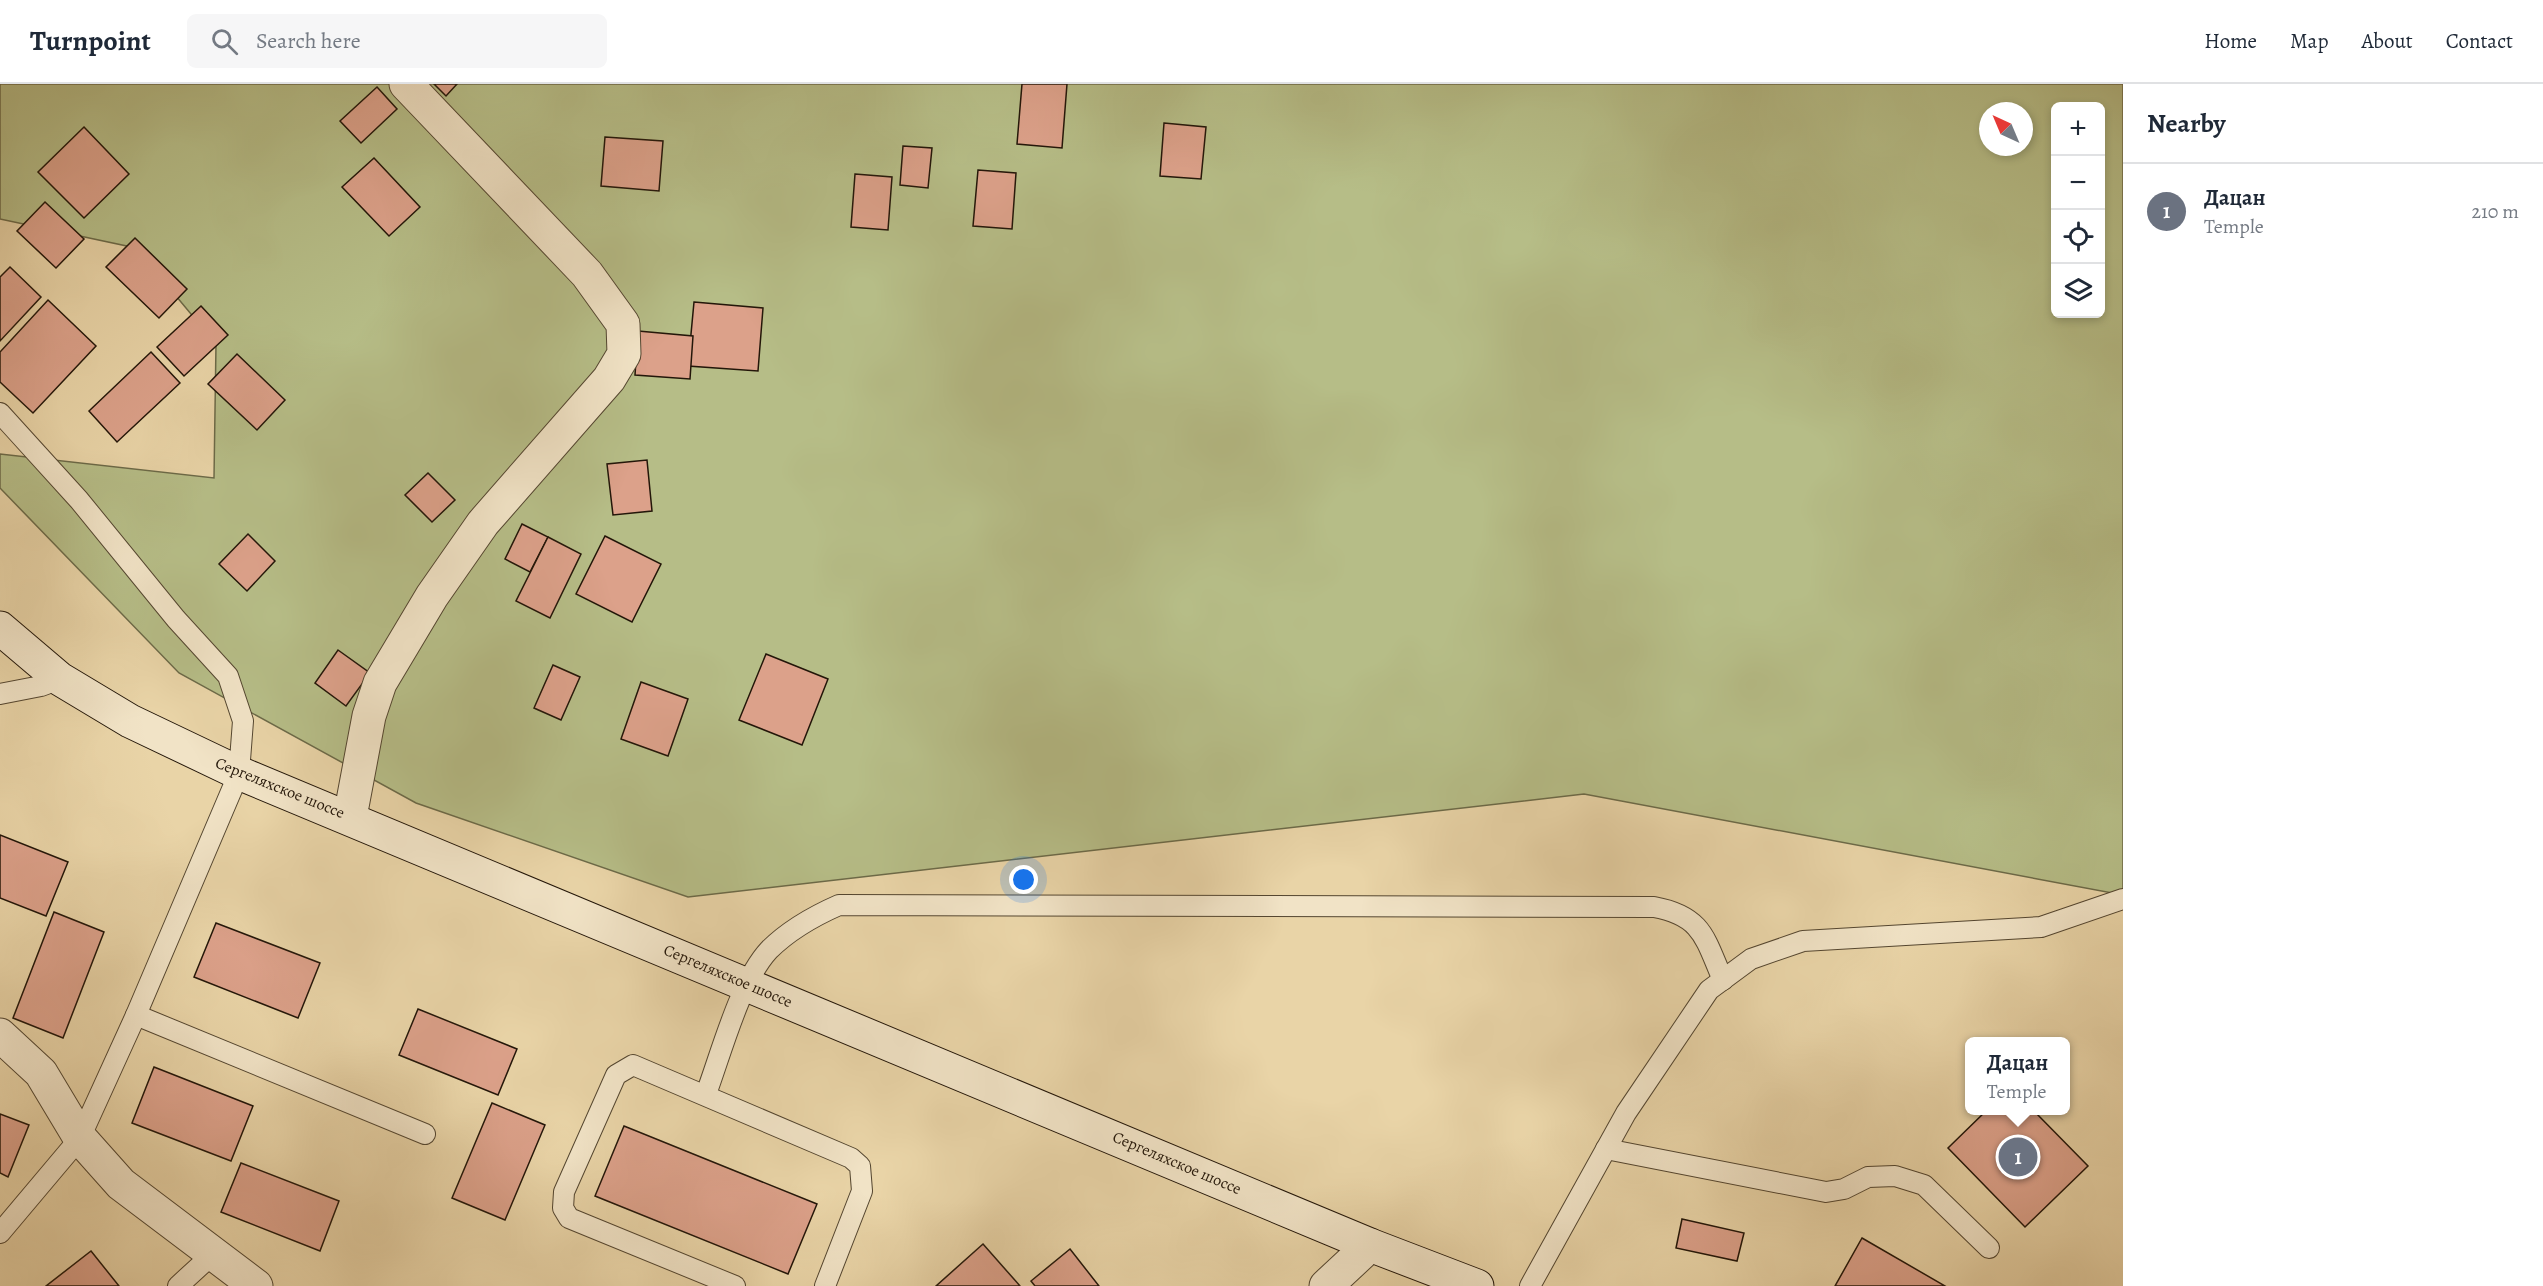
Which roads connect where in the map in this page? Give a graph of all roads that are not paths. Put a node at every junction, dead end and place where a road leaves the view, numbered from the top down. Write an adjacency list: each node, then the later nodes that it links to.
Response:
1 (406, 84): 7 (main road)
2 (0, 413): 6 (lane)
3 (0, 628): 4 (main road, Сергеляхское шоссе)
4 (60, 679): 5 (lane); 6 (main road, Сергеляхское шоссе)
5 (0, 694)
6 (239, 773): 7 (main road, Сергеляхское шоссе); 11 (lane)
7 (350, 817): 10 (main road, Сергеляхское шоссе)
8 (2123, 899): 9 (lane)
9 (1723, 980): 10 (lane); 16 (lane)
10 (747, 984): 13 (lane); 18 (main road, Сергеляхское шоссе)
11 (136, 1015): 14 (lane); 15 (lane)
12 (0, 1035): 15 (main road)
13 (705, 1094): 23 (lane); 24 (lane)
14 (424, 1134)
15 (80, 1138): 17 (lane); 20 (main road)
16 (1606, 1149): 19 (lane); 27 (lane)
17 (0, 1233)
18 (1370, 1245): 25 (main road); 26 (main road, Сергеляхское шоссе)
19 (1989, 1248)
20 (214, 1253): 21 (lane); 22 (main road)
21 (178, 1286)
22 (256, 1286)
23 (735, 1286)
24 (825, 1286)
25 (1326, 1286)
26 (1477, 1286)
27 (1530, 1286)

